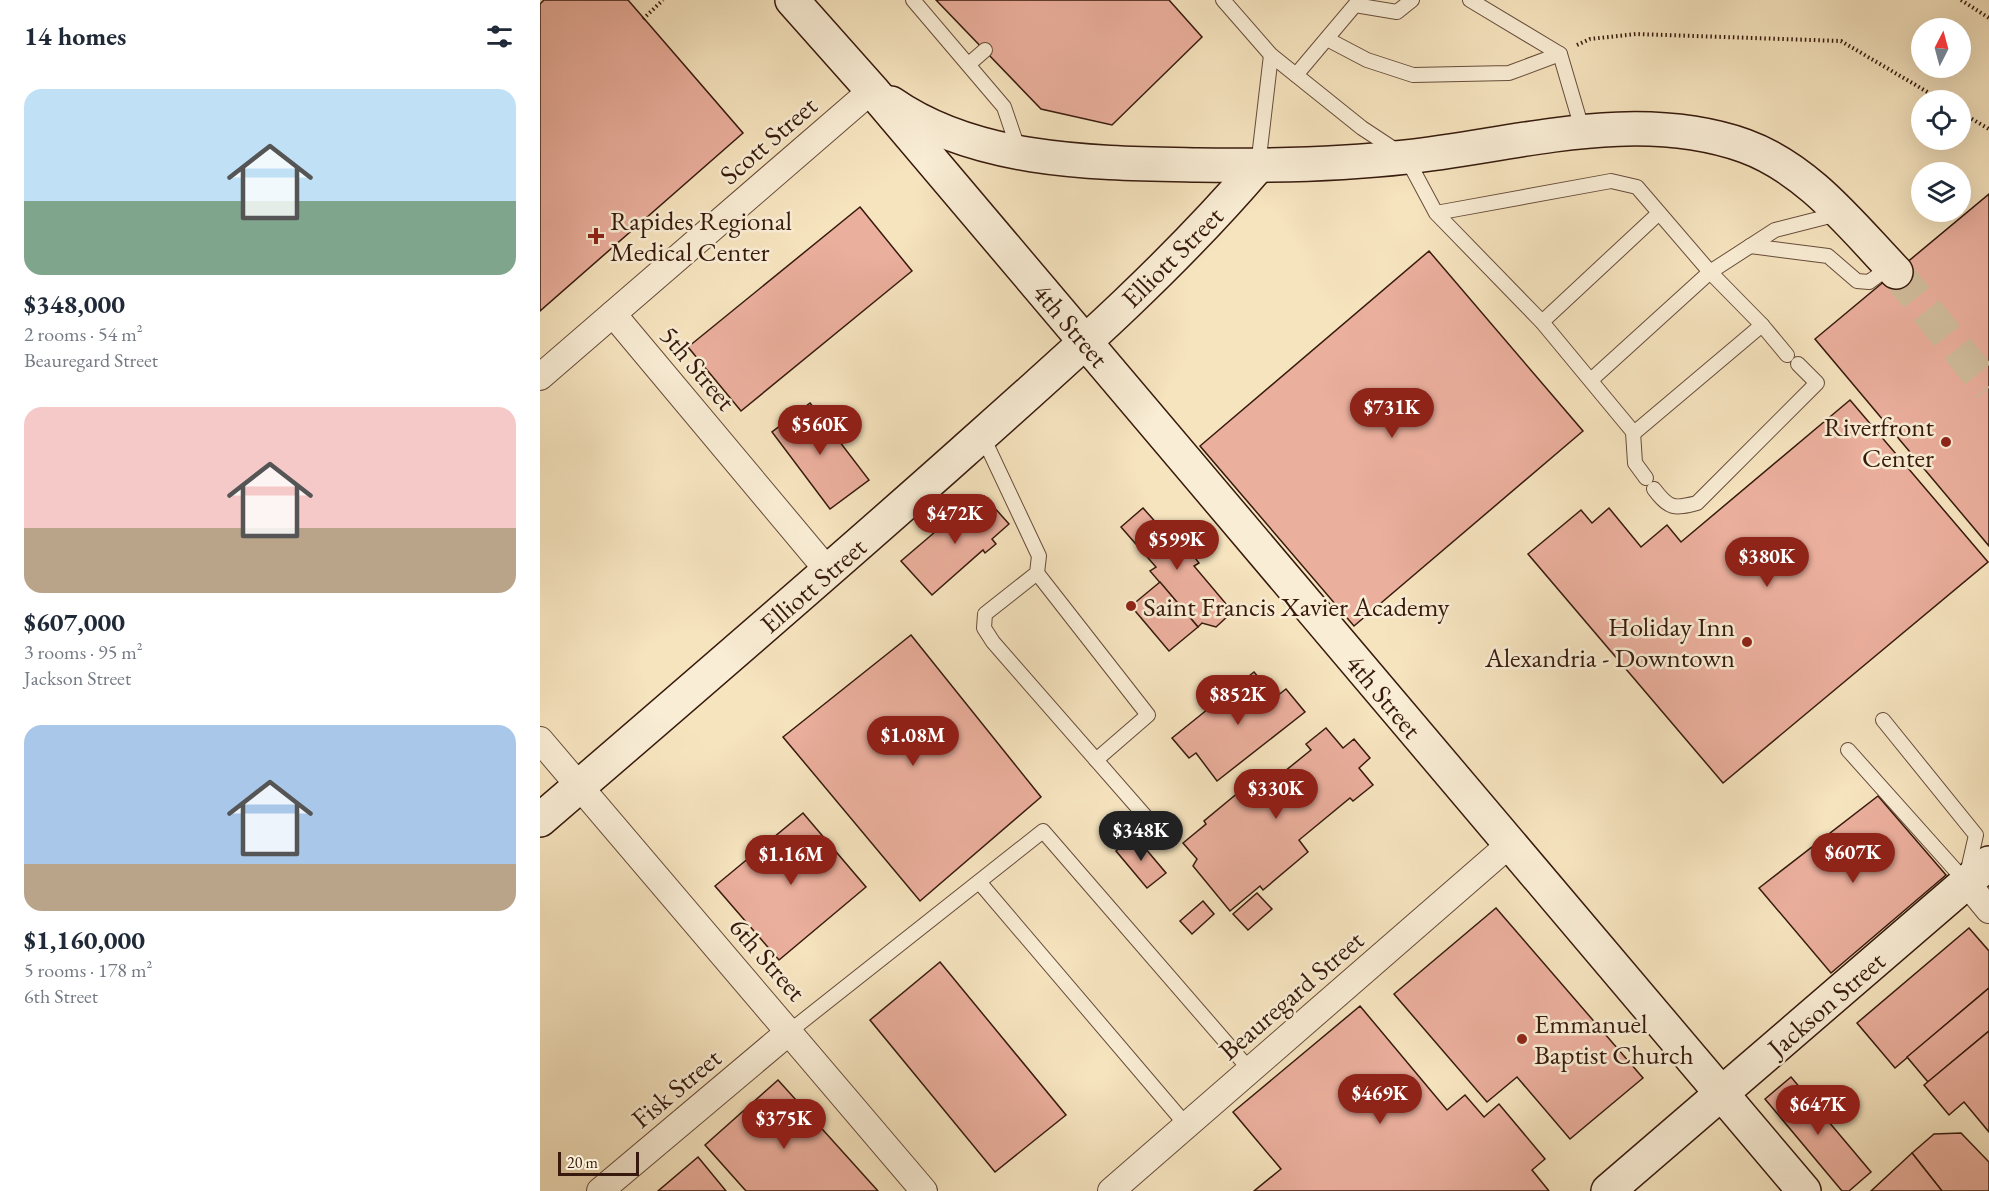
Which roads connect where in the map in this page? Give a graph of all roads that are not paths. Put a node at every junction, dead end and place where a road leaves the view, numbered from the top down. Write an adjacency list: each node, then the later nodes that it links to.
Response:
1 (792, 0): 12 (main road)
2 (913, 0): 10 (lane)
3 (1223, 0): 9 (lane)
4 (1412, 0): 6 (lane)
5 (1470, 0): 8 (lane)
6 (1327, 39): 8 (lane); 11 (lane)
7 (985, 50): 10 (lane)
8 (1560, 54): 13 (lane)
9 (1270, 55): 11 (lane); 16 (lane)
10 (969, 64): 14 (lane)
11 (1296, 75): 15 (lane)
12 (872, 90): 14 (main road, Elliott Street); 23 (street, Scott Street); 26 (main road, 4th Street)
13 (1582, 132): 15 (main road, Elliott Street); 19 (main road, Elliott Street)
14 (1019, 151): 16 (main road, Elliott Street)
15 (1406, 157): 16 (main road, Elliott Street); 17 (lane)
16 (1258, 166): 26 (main road, Elliott Street)
17 (1437, 213): 18 (lane); 24 (lane)
18 (1659, 213): 22 (lane); 24 (lane)
19 (1841, 214): 20 (lane); 21 (main road, Elliott Street)
20 (1750, 246): 21 (lane); 22 (lane)
21 (1893, 269)
22 (1710, 272): 25 (lane); 28 (lane)
23 (613, 314): 27 (street, Scott Street); 31 (street, 5th Street)
24 (1542, 322): 28 (lane)
25 (1762, 325): 29 (lane); 29 (lane)
26 (1085, 342): 30 (main road, Elliott Street); 40 (main road, 4th Street)
27 (540, 377)
28 (1591, 380): 29 (lane)
29 (1633, 432)
30 (982, 435): 31 (main road, Elliott Street); 32 (lane)
31 (829, 572): 37 (main road, Elliott Street)
32 (1037, 573): 36 (lane); 36 (lane)
33 (1883, 720): 41 (lane)
34 (540, 740): 37 (street, 6th Street)
35 (1848, 750): 41 (lane)
36 (1096, 760): 38 (lane)
37 (579, 786): 39 (main road, Elliott Street); 44 (street, 6th Street)
38 (1146, 817)
39 (540, 820)
40 (1510, 844): 45 (street, Beauregard Street); 46 (main road, 4th Street)
41 (1977, 872): 43 (street); 46 (main road, Jackson Street)
42 (980, 883): 44 (lane); 45 (lane); 47 (lane)
43 (1989, 910)
44 (790, 1031): 48 (street, Fisk Street); 49 (street, 6th Street)
45 (1250, 1071): 47 (street, Beauregard Street)
46 (1722, 1094): 51 (main road, Jackson Street); 52 (main road, 4th Street)
47 (1187, 1126): 50 (street, Beauregard Street)
48 (600, 1191)
49 (924, 1191)
50 (1111, 1191)
51 (1608, 1191)
52 (1804, 1191)

